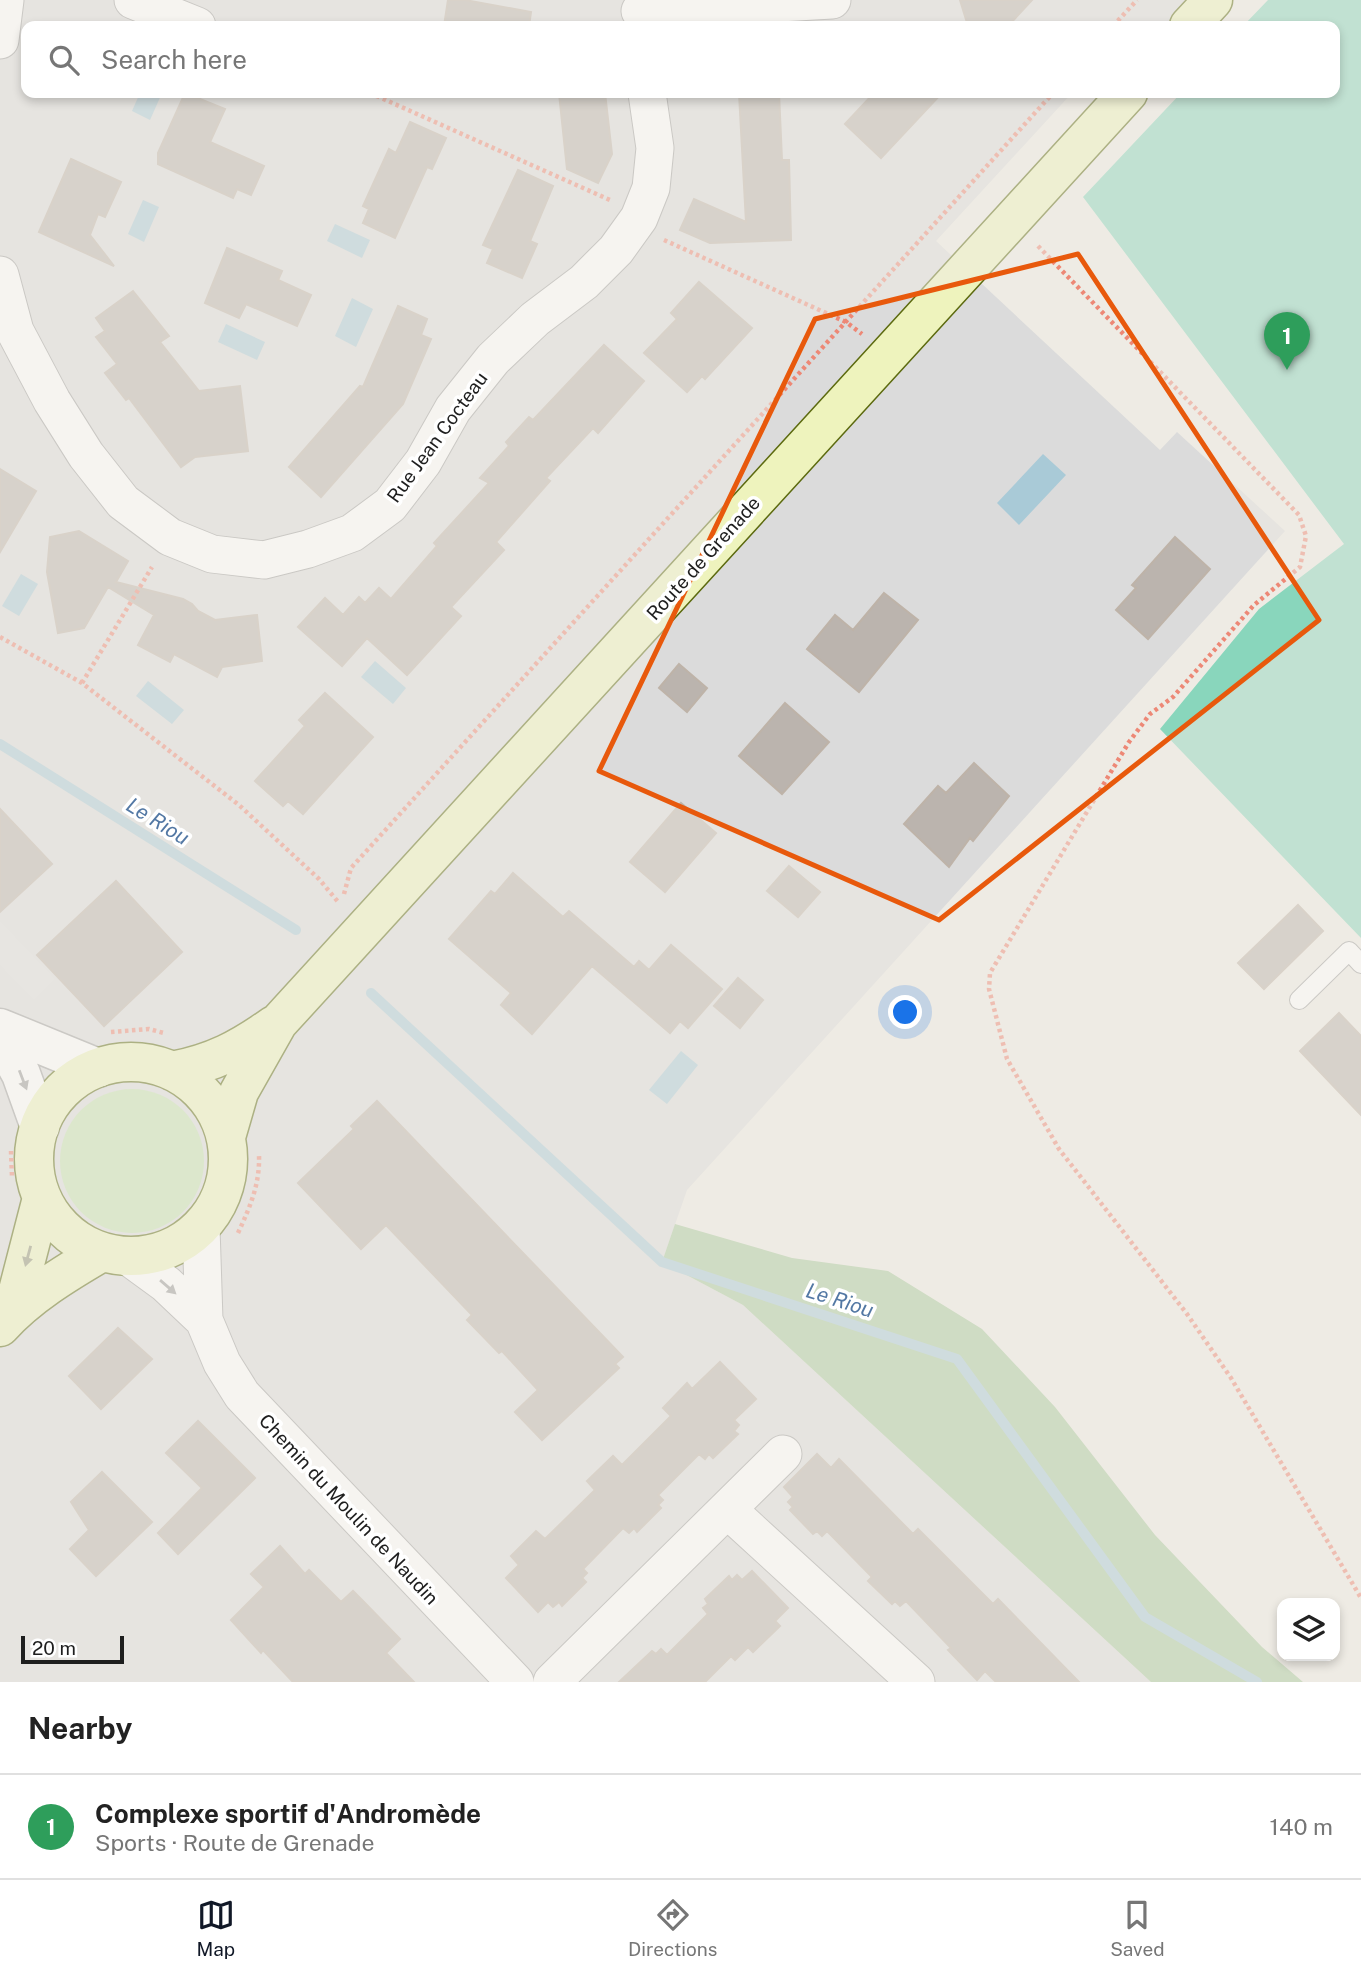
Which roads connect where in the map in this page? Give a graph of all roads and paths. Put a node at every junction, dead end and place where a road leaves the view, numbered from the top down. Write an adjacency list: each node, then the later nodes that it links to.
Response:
1 (5, 0): 10 (street)
2 (133, 0): 7 (street)
3 (832, 0): 6 (street)
4 (1137, 0): 8 (path)
5 (1213, 0): 9 (main road)
6 (641, 12)
7 (185, 21)
8 (1118, 21)
9 (1194, 21)
10 (0, 40)
11 (648, 98): 16 (street, Rue Jean Cocteau)
12 (1048, 98): 18 (path)
13 (1123, 98): 14 (main road, Route de Grenade)
14 (1010, 220): 21 (main road, Route de Grenade); 35 (path)
15 (0, 275): 16 (street, Rue Jean Cocteau)
16 (170, 537): 18 (path)
17 (0, 637): 18 (path)
18 (82, 683)
19 (1361, 964): 20 (lane)
20 (1299, 1000)
21 (278, 1023): 25 (main road); 27 (main road)
22 (0, 1028): 24 (street)
23 (0, 1036): 26 (street, one-way to 26)
24 (102, 1050): 25 (main road); 25 (path); 26 (main road)
25 (170, 1053): 27 (main road)
26 (25, 1136): 28 (path); 28 (main road)
27 (226, 1137): 29 (main road)
28 (27, 1191): 30 (main road); 31 (main road, one-way to 31)
29 (201, 1227): 30 (main road); 32 (street, Chemin du Moulin de Naudin)
30 (116, 1254): 31 (main road); 32 (street, Chemin du Moulin de Naudin, one-way to 32)
31 (6, 1320)
32 (204, 1320): 36 (street, Chemin du Moulin de Naudin)
33 (783, 1454): 34 (street)
34 (728, 1510): 37 (street); 38 (street)
35 (1361, 1598)
36 (515, 1682)
37 (552, 1682)
38 (916, 1682)

